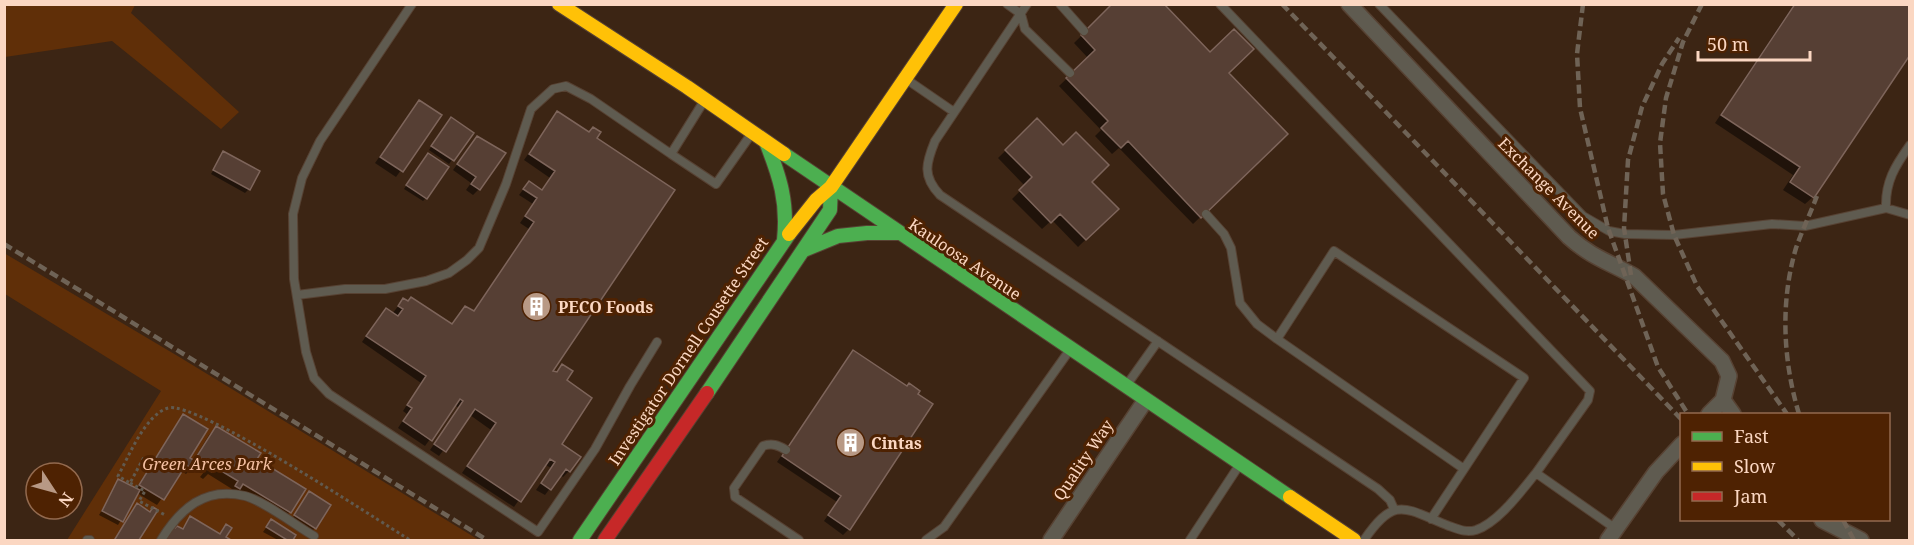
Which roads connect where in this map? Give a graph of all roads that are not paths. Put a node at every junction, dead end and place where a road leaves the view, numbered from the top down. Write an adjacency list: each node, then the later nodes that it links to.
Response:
1 (412, 4): 27 (lane)
2 (956, 4): 13 (main road, Investigator Dornell Cousette Street)
3 (1007, 4): 10 (lane)
4 (1027, 4): 10 (lane)
5 (1060, 4): 11 (lane)
6 (1220, 4): 41 (lane)
7 (1349, 4): 33 (street, Exchange Avenue)
8 (1379, 4): 21 (lane)
9 (567, 6): 14 (main road, Kauloosa Avenue)
10 (1021, 14): 12 (lane); 15 (lane)
11 (1084, 32)
12 (1070, 73)
13 (906, 78): 15 (lane); 20 (main road, Investigator Dornell Cousette Street)
14 (705, 100): 16 (main road, Kauloosa Avenue); 19 (lane)
15 (954, 112): 29 (lane)
16 (752, 132): 17 (main road, Kauloosa Avenue); 19 (lane)
17 (766, 142): 20 (main road, Kauloosa Avenue); 25 (main road)
18 (1910, 145): 21 (lane)
19 (671, 154): 27 (lane)
20 (831, 187): 24 (main road, Kauloosa Avenue); 25 (main road, Investigator Dornell Cousette Street); 26 (main road, Investigator Dornell Cousette Street)
21 (1886, 208): 23 (lane)
22 (1206, 214): 28 (lane)
23 (1910, 216)
24 (898, 234): 26 (main road); 31 (main road, Kauloosa Avenue)
25 (784, 240): 48 (main road, Investigator Dornell Cousette Street)
26 (804, 250): 49 (main road, Investigator Dornell Cousette Street)
27 (297, 295): 30 (lane)
28 (1277, 339): 40 (lane); 40 (lane)
29 (1158, 341): 32 (lane); 42 (lane)
30 (657, 342)
31 (1070, 350): 32 (main road, Kauloosa Avenue); 51 (lane)
32 (1125, 387): 34 (main road, Kauloosa Avenue)
33 (1723, 400): 35 (street); 36 (street)
34 (1145, 401): 39 (main road, Kauloosa Avenue); 52 (street, Quality Way)
35 (1710, 413)
36 (1732, 413)
37 (1680, 446): 45 (street)
38 (786, 450): 50 (lane)
39 (1240, 464): 53 (lane); 54 (main road, Kauloosa Avenue)
40 (1464, 469): 43 (lane)
41 (1536, 473): 43 (lane); 45 (lane)
42 (1394, 509): 43 (lane); 55 (lane)
43 (1431, 519)
44 (1826, 521): 56 (street)
45 (1612, 535)
46 (314, 536): 47 (lane)
47 (161, 540)
48 (580, 540)
49 (605, 540)
50 (799, 540)
51 (926, 540)
52 (1051, 540)
53 (1190, 540)
54 (1354, 540)
55 (1364, 540)
56 (1861, 540)

